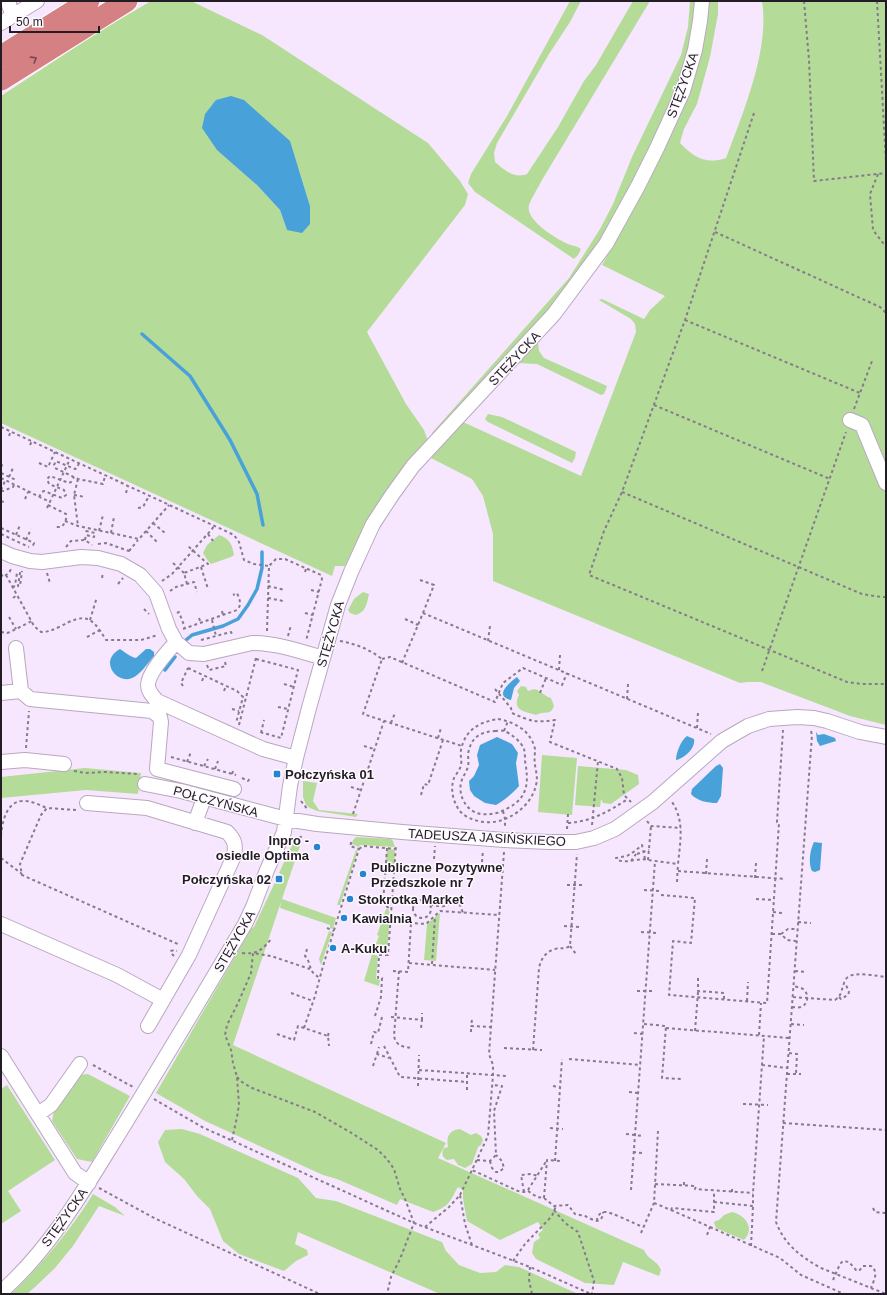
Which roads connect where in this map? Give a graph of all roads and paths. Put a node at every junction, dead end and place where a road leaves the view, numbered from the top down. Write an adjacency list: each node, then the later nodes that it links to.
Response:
1 (9, 1): 8 (street)
2 (37, 1): 8 (street)
3 (89, 1): 10 (highway)
4 (127, 1): 11 (highway, one-way to 4)
5 (702, 1): 158 (street, STĘŻYCKA)
6 (804, 1): 15 (path)
7 (877, 1): 13 (path)
8 (13, 16): 9 (street)
9 (1, 23)
10 (1, 56)
11 (1, 80)
12 (754, 113): 16 (path)
13 (886, 162)
14 (886, 173): 15 (path)
15 (878, 174): 17 (path)
16 (715, 232): 18 (path); 19 (path)
17 (886, 244)
18 (886, 312)
19 (685, 320): 21 (path); 22 (path)
20 (872, 361): 21 (path)
21 (860, 393): 23 (path)
22 (654, 405): 44 (path); 56 (path)
23 (850, 420): 44 (path); 48 (street)
24 (1, 427): 25 (path)
25 (11, 431): 26 (path); 27 (path)
26 (8, 436)
27 (32, 441): 28 (path); 29 (path)
28 (30, 445)
29 (55, 452): 30 (path); 32 (path)
30 (70, 459): 33 (path); 34 (path)
31 (3, 463): 35 (path)
32 (39, 463)
33 (79, 463): 34 (path); 39 (path)
34 (67, 465): 37 (path); 37 (path)
35 (1, 467)
36 (13, 468): 40 (path)
37 (64, 472): 41 (path); 46 (path)
38 (1, 473): 40 (path)
39 (106, 476): 49 (path); 51 (path)
40 (9, 477): 45 (path)
41 (74, 477): 43 (path); 46 (path)
42 (1, 478): 47 (path)
43 (78, 479): 49 (path); 59 (path)
44 (830, 479): 102 (path)
45 (16, 480)
46 (60, 480): 52 (path); 52 (path)
47 (5, 481): 50 (path); 54 (path)
48 (886, 483)
49 (103, 484): 53 (path)
50 (14, 485): 54 (path); 55 (path)
51 (128, 486): 57 (path); 60 (path)
52 (57, 487): 58 (path); 58 (path)
53 (102, 488)
54 (1, 490)
55 (28, 492): 61 (path); 63 (path)
56 (622, 492): 102 (path); 163 (path)
57 (126, 493)
58 (53, 494): 61 (path); 65 (path)
59 (74, 495): 62 (path); 76 (path)
60 (149, 496): 68 (path); 70 (path)
61 (39, 497): 65 (path)
62 (85, 497)
63 (25, 499)
64 (1, 501): 66 (path)
65 (50, 502): 67 (path)
66 (6, 503)
67 (48, 505): 69 (path); 73 (path)
68 (169, 505): 74 (path); 77 (path)
69 (47, 508)
70 (138, 508)
71 (103, 515): 82 (path)
72 (114, 518): 84 (path)
73 (65, 521): 76 (path); 78 (path)
74 (153, 523): 83 (path); 85 (path)
75 (20, 525): 87 (path)
76 (78, 526): 80 (path)
77 (214, 526): 86 (path); 100 (path)
78 (56, 527)
79 (1, 528): 87 (path)
80 (87, 528): 82 (path); 90 (path)
81 (31, 529): 89 (path)
82 (100, 531): 84 (path)
83 (146, 531): 88 (path); 92 (path)
84 (111, 533): 88 (path)
85 (165, 533)
86 (208, 534): 91 (path); 96 (path)
87 (16, 535): 89 (path)
88 (139, 539): 95 (path)
89 (26, 540): 94 (path)
90 (85, 540)
91 (213, 541)
92 (157, 542)
93 (188, 546): 96 (path)
94 (32, 548)
95 (129, 551)
96 (193, 551): 101 (path); 103 (path)
97 (1, 552): 159 (street)
98 (173, 563): 103 (path)
99 (12, 565): 111 (path)
100 (268, 566): 105 (path); 119 (path)
101 (201, 567): 108 (path); 121 (path)
102 (799, 567): 129 (path); 163 (path)
103 (178, 568): 108 (path); 115 (path)
104 (23, 569): 120 (path)
105 (306, 569): 107 (path); 125 (path)
106 (47, 570): 116 (path)
107 (305, 572)
108 (184, 573): 118 (path)
109 (1, 574): 111 (path)
110 (119, 574): 112 (path)
111 (6, 575): 120 (path)
112 (124, 577): 114 (path); 117 (path)
113 (420, 580): 136 (path)
114 (129, 581)
115 (162, 581)
116 (50, 583)
117 (118, 584)
118 (187, 584): 124 (path); 128 (path)
119 (268, 586): 122 (path); 132 (path)
120 (13, 588): 126 (path)
121 (208, 588)
122 (285, 590)
123 (311, 590): 125 (path)
124 (197, 592)
125 (319, 592): 139 (path)
126 (18, 595): 131 (path); 145 (path)
127 (233, 595): 138 (path)
128 (167, 596)
129 (886, 596)
130 (97, 597): 144 (path)
131 (13, 598)
132 (268, 598): 133 (path); 155 (path)
133 (283, 601)
134 (222, 611): 138 (path)
135 (305, 613): 139 (path)
136 (423, 613): 148 (path); 161 (path)
137 (175, 614): 150 (path)
138 (223, 615): 142 (path)
139 (313, 615): 157 (path)
140 (9, 617): 151 (path)
141 (200, 618): 146 (path)
142 (212, 619): 146 (path); 154 (path)
143 (405, 619): 148 (path)
144 (90, 620): 145 (path); 152 (path)
145 (32, 621): 151 (path)
146 (201, 623): 150 (path)
147 (291, 625): 160 (path)
148 (418, 625): 170 (path)
149 (490, 626): 161 (path)
150 (185, 628): 159 (path)
151 (16, 629): 153 (path)
152 (100, 630): 156 (path); 159 (path)
153 (1, 632)
154 (216, 635)
155 (266, 635)
156 (87, 637)
157 (307, 638)
158 (328, 639): 166 (street, STĘŻYCKA); 167 (path)
159 (175, 641): 166 (street); 208 (street)
160 (287, 641)
161 (488, 641): 172 (path)
162 (16, 648): 189 (street)
163 (770, 650): 173 (path); 180 (path)
164 (256, 652): 168 (path)
165 (560, 655): 172 (path)
166 (323, 658): 219 (street, STĘŻYCKA)
167 (382, 658): 170 (path); 198 (path)
168 (256, 659): 183 (path); 202 (path)
169 (191, 663): 171 (path)
170 (402, 663): 186 (path)
171 (188, 668): 175 (path); 181 (path)
172 (558, 670): 174 (path)
173 (762, 671)
174 (567, 673): 176 (path); 190 (path)
175 (204, 676): 177 (path); 182 (path)
176 (546, 678): 186 (path); 188 (path)
177 (202, 681)
178 (284, 684): 183 (path)
179 (628, 684): 190 (path)
180 (886, 684)
181 (183, 686)
182 (226, 686): 185 (path); 194 (path)
183 (294, 687): 193 (path)
184 (495, 689): 186 (path)
185 (224, 691)
186 (499, 692): 223 (path)
187 (1, 693): 189 (street)
188 (540, 693)
189 (26, 695): 218 (street); 221 (path)
190 (627, 698): 204 (path)
191 (278, 707): 193 (path)
192 (232, 709): 194 (path)
193 (288, 709): 209 (path)
194 (239, 711): 208 (path)
195 (395, 712): 200 (path)
196 (698, 712): 204 (path)
197 (264, 720): 209 (path)
198 (384, 720): 200 (path); 216 (path)
199 (508, 721): 207 (path); 215 (path); 251 (path)
200 (391, 723): 211 (path)
201 (783, 727): 286 (path)
202 (242, 728)
203 (441, 728): 211 (path)
204 (697, 728): 212 (path)
205 (811, 730): 309 (path)
206 (254, 731): 209 (path)
207 (504, 731): 229 (path); 246 (path)
208 (227, 732): 219 (street)
209 (261, 733)
210 (886, 737): 250 (street, TADEUSZA JASIŃSKIEGO)
211 (438, 738): 213 (path)
212 (707, 739)
213 (443, 740): 215 (path); 239 (path)
214 (364, 746): 216 (path)
215 (462, 746): 227 (path)
216 (374, 749): 238 (path)
217 (191, 752): 225 (path)
218 (158, 754): 225 (path); 230 (street)
219 (296, 758): 250 (street, STĘŻYCKA)
220 (208, 759): 228 (path)
221 (25, 760): 224 (street); 226 (street)
222 (218, 761): 231 (path)
223 (598, 761): 240 (path); 249 (path)
224 (1, 762)
225 (187, 762): 228 (path)
226 (64, 764): 235 (path)
227 (461, 765): 229 (path); 251 (path)
228 (204, 766): 231 (path)
229 (468, 766): 246 (path)
230 (157, 769): 235 (street); 237 (street)
231 (215, 769): 233 (path)
232 (234, 769): 233 (path)
233 (232, 774): 234 (path)
234 (250, 777)
235 (150, 785): 241 (street, POŁCZYŃSKA)
236 (351, 787): 238 (path)
237 (234, 789)
238 (360, 790): 248 (path)
239 (421, 795)
240 (624, 795)
241 (204, 798): 250 (street, POŁCZYŃSKA); 253 (street)
242 (628, 799): 249 (path)
243 (671, 801): 256 (path)
244 (87, 803): 245 (path); 253 (street)
245 (47, 808): 255 (path); 283 (path)
246 (502, 811): 251 (path)
247 (568, 814): 249 (path)
248 (351, 818)
249 (593, 818): 257 (path)
250 (286, 819): 425 (street, STĘŻYCKA)
251 (505, 819): 258 (path)
252 (648, 822): 254 (path)
253 (195, 823): 357 (street)
254 (651, 826): 256 (path); 269 (path)
255 (1, 827): 260 (path)
256 (681, 828): 281 (path)
257 (592, 830)
258 (505, 831)
259 (353, 835): 266 (path)
260 (1, 836)
261 (435, 841): 273 (path)
262 (396, 843): 267 (path)
263 (484, 845): 279 (path)
264 (504, 846): 305 (path)
265 (387, 848): 266 (path); 267 (path); 300 (path)
266 (359, 849): 319 (path)
267 (396, 849): 300 (path)
268 (577, 850): 290 (path)
269 (649, 850): 271 (path); 276 (path)
270 (636, 852): 271 (path); 271 (path); 277 (path); 277 (path)
271 (643, 852): 274 (path)
272 (1, 858): 283 (path)
273 (434, 859)
274 (645, 859): 276 (path); 277 (path)
275 (707, 859): 284 (path)
276 (648, 860): 278 (path)
277 (631, 861)
278 (655, 861): 281 (path); 293 (path)
279 (482, 862)
280 (756, 863): 285 (path)
281 (678, 864): 282 (path)
282 (678, 871): 284 (path); 288 (path)
283 (22, 874): 328 (path)
284 (706, 874): 285 (path)
285 (756, 878): 286 (path)
286 (776, 879): 287 (path); 297 (path)
287 (785, 880)
288 (677, 882)
289 (567, 885): 290 (path)
290 (574, 885): 291 (path); 315 (path)
291 (582, 885)
292 (644, 890): 293 (path)
293 (653, 890): 294 (path); 321 (path)
294 (661, 891)
295 (660, 895): 352 (path)
296 (756, 899): 297 (path)
297 (774, 900): 302 (path)
298 (430, 905): 299 (path); 307 (path); 307 (path)
299 (446, 906): 301 (path); 303 (path)
300 (392, 910): 363 (path)
301 (444, 911): 303 (path); 306 (path)
302 (773, 912): 304 (path); 323 (path)
303 (463, 913): 305 (path)
304 (782, 913)
305 (499, 915): 336 (path)
306 (435, 916): 313 (path); 334 (path)
307 (425, 917): 313 (path)
308 (397, 922): 310 (path)
309 (798, 922): 311 (path); 318 (path)
310 (411, 923): 313 (path); 333 (path)
311 (811, 923)
312 (1, 924): 357 (street)
313 (426, 924)
314 (564, 926): 315 (path)
315 (571, 927): 317 (path); 327 (path)
316 (327, 928): 319 (path)
317 (579, 928)
318 (797, 929): 324 (path); 326 (path)
319 (334, 931): 342 (path)
320 (641, 932): 321 (path)
321 (650, 933): 322 (path); 348 (path)
322 (658, 934)
323 (772, 934): 324 (path); 360 (path)
324 (781, 934): 326 (path)
325 (272, 938): 331 (path)
326 (797, 941): 339 (path)
327 (570, 946): 332 (path); 394 (path)
328 (184, 947)
329 (307, 949): 335 (path)
330 (237, 952): 331 (path)
331 (254, 953): 335 (path); 415 (path)
332 (576, 954)
333 (409, 963): 334 (path); 338 (path)
334 (432, 965): 336 (path)
335 (310, 969): 342 (path)
336 (495, 970): 374 (path)
337 (393, 971): 338 (path)
338 (399, 971): 366 (path)
339 (794, 971): 340 (path); 346 (path)
340 (807, 972)
341 (886, 977): 345 (path)
342 (320, 978): 358 (path)
343 (698, 978): 350 (path)
344 (748, 982): 359 (path)
345 (844, 984): 354 (path); 354 (path)
346 (793, 986): 353 (path); 355 (path)
347 (637, 991): 348 (path)
348 (645, 991): 349 (path); 369 (path)
349 (654, 991)
350 (698, 991): 352 (path); 356 (path)
351 (291, 993): 358 (path)
352 (697, 997): 356 (path); 379 (path)
353 (793, 997): 355 (path); 361 (path)
354 (839, 997): 355 (path)
355 (807, 998): 361 (path)
356 (724, 999): 359 (path)
357 (163, 1000): 372 (street)
358 (313, 1001): 375 (path)
359 (746, 1001): 360 (path)
360 (761, 1002): 384 (path)
361 (792, 1007): 370 (path)
362 (422, 1013): 367 (path)
363 (375, 1016)
364 (382, 1017): 388 (path)
365 (391, 1017): 366 (path)
366 (396, 1017): 367 (path); 392 (path)
367 (422, 1020): 376 (path)
368 (472, 1020): 373 (path)
369 (643, 1024): 377 (path); 383 (path)
370 (791, 1024): 371 (path); 387 (path)
371 (804, 1025)
372 (148, 1026)
373 (471, 1026): 374 (path); 380 (path)
374 (491, 1027): 413 (path)
375 (304, 1028): 382 (path); 385 (path)
376 (422, 1028)
377 (666, 1028): 379 (path); 417 (path)
378 (329, 1031): 385 (path)
379 (695, 1031): 384 (path)
380 (471, 1032)
381 (634, 1033): 383 (path)
382 (277, 1034)
383 (642, 1034): 404 (path)
384 (759, 1035): 386 (path)
385 (328, 1036): 389 (path)
386 (764, 1036): 387 (path); 405 (path)
387 (790, 1038): 396 (path)
388 (371, 1044)
389 (328, 1046)
390 (384, 1046): 400 (path)
391 (379, 1047): 397 (path)
392 (413, 1048)
393 (504, 1048): 394 (path)
394 (533, 1050): 395 (path)
395 (542, 1050)
396 (788, 1053): 407 (path); 411 (path)
397 (378, 1054): 400 (path); 406 (path)
398 (419, 1055): 408 (path)
399 (1, 1056): 432 (street)
400 (389, 1058): 416 (path)
401 (562, 1059): 422 (path)
402 (568, 1059): 404 (path)
403 (80, 1064): 425 (path); 432 (street)
404 (640, 1065): 426 (path)
405 (762, 1065): 407 (path); 428 (path)
406 (373, 1066)
407 (787, 1068): 410 (path)
408 (419, 1070): 409 (path); 416 (path)
409 (467, 1073): 413 (path); 418 (path)
410 (787, 1074): 411 (path); 433 (path)
411 (796, 1074): 412 (path)
412 (801, 1074)
413 (493, 1075): 414 (path); 419 (path)
414 (507, 1076)
415 (237, 1077): 442 (path); 474 (path)
416 (419, 1079): 418 (path); 420 (path)
417 (682, 1079)
418 (467, 1082): 423 (path)
419 (492, 1085): 430 (path); 431 (path)
420 (418, 1086)
421 (553, 1086): 422 (path)
422 (560, 1087): 435 (path)
423 (466, 1090)
424 (629, 1092): 426 (path)
425 (144, 1093): 442 (path); 454 (street, STĘŻYCKA)
426 (638, 1093): 440 (path)
427 (743, 1104): 428 (path)
428 (759, 1105): 429 (path); 463 (path)
429 (768, 1106)
430 (490, 1110): 431 (path); 446 (path)
431 (494, 1111): 445 (path)
432 (38, 1114): 454 (street)
433 (783, 1123): 437 (path); 484 (path)
434 (550, 1128): 435 (path)
435 (557, 1128): 436 (path); 448 (path)
436 (564, 1129)
437 (886, 1130)
438 (658, 1132): 455 (path)
439 (626, 1134): 440 (path)
440 (635, 1135): 441 (path); 443 (path)
441 (643, 1136)
442 (232, 1140): 474 (path)
443 (634, 1152): 444 (path); 459 (path)
444 (642, 1153)
445 (496, 1155): 449 (path); 449 (path)
446 (477, 1160): 449 (path); 451 (path)
447 (547, 1160): 448 (path); 452 (path); 465 (path)
448 (555, 1160): 450 (path)
449 (490, 1161)
450 (561, 1161)
451 (472, 1170): 461 (path); 464 (path)
452 (538, 1176): 458 (path); 461 (path)
453 (684, 1181): 456 (path)
454 (89, 1183): 487 (street, STĘŻYCKA); 488 (path)
455 (655, 1184): 456 (path); 466 (path)
456 (684, 1185): 460 (path)
457 (732, 1186): 462 (path)
458 (528, 1190): 461 (path); 465 (path)
459 (631, 1190)
460 (714, 1191): 462 (path); 467 (path)
461 (524, 1192)
462 (732, 1192): 463 (path)
463 (753, 1193): 469 (path)
464 (460, 1195): 475 (path); 480 (path)
465 (544, 1198): 468 (path)
466 (654, 1202): 472 (path); 476 (path)
467 (714, 1202): 469 (path); 472 (path)
468 (556, 1206): 471 (path); 476 (path)
469 (753, 1206): 481 (path)
470 (873, 1208): 473 (path)
471 (554, 1210): 482 (path); 491 (path)
472 (671, 1210): 477 (path)
473 (886, 1213)
474 (414, 1223): 475 (path); 489 (path)
475 (425, 1227): 480 (path)
476 (643, 1227): 478 (path)
477 (710, 1227): 479 (path); 481 (path)
478 (641, 1233)
479 (707, 1235)
480 (472, 1245): 482 (path)
481 (752, 1246): 492 (path)
482 (513, 1261): 483 (path)
483 (530, 1267): 490 (path); 491 (path)
484 (836, 1274): 485 (path); 486 (path); 486 (path)
485 (833, 1280)
486 (871, 1288): 493 (path)
487 (1, 1292)
488 (320, 1294)
489 (387, 1294)
490 (532, 1294)
491 (591, 1294)
492 (844, 1294)
493 (886, 1294)

